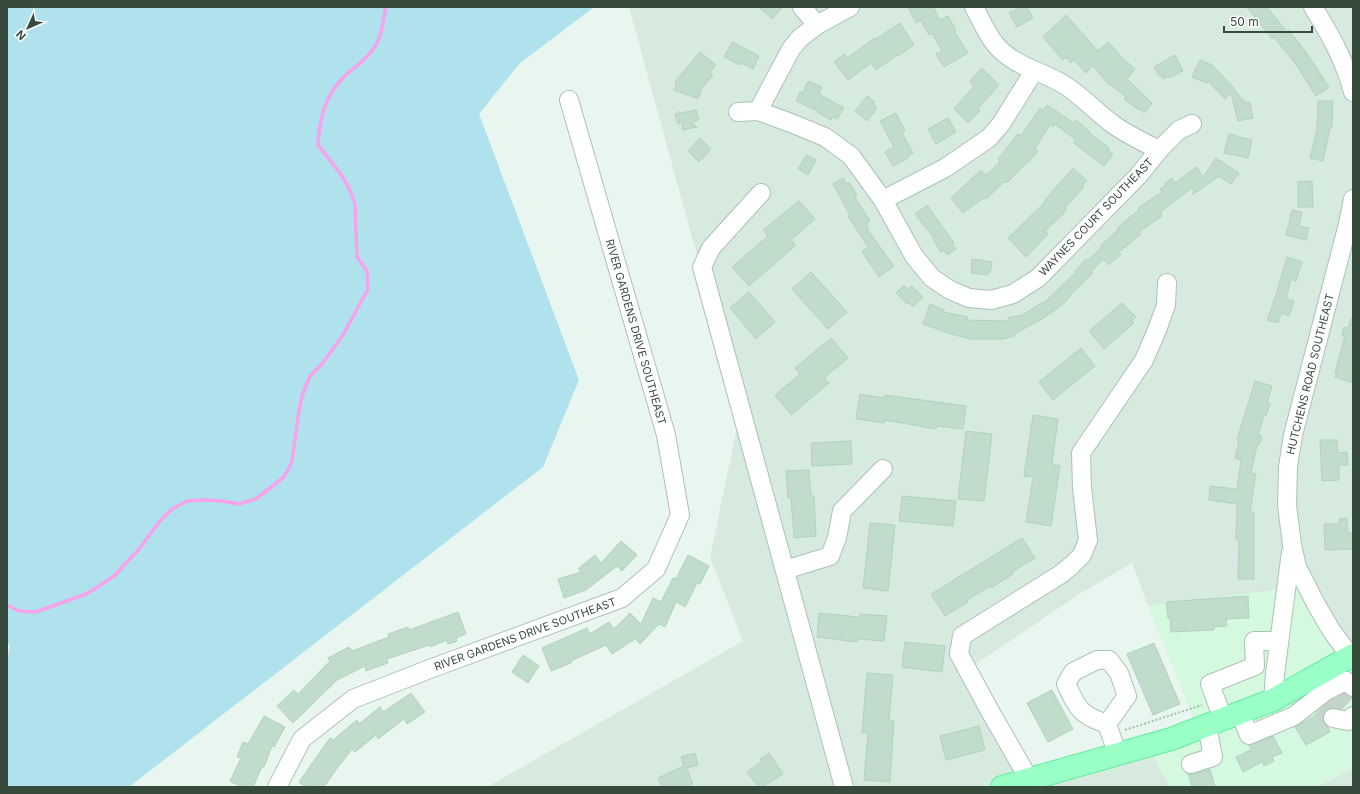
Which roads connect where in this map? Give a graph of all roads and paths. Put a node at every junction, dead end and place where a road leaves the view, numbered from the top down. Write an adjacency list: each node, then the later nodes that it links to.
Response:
1 (802, 7): 5 (street)
2 (850, 7): 5 (street)
3 (974, 7): 6 (street)
4 (1313, 7): 7 (street)
5 (817, 25): 9 (street)
6 (1034, 71): 12 (street); 15 (street)
7 (1353, 92)
8 (569, 100): 31 (street, RIVER GARDENS DRIVE SOUTHEAST)
9 (758, 111): 10 (street); 15 (street, WAYNES COURT SOUTHEAST)
10 (738, 112)
11 (1192, 124): 12 (street, WAYNES COURT SOUTHEAST)
12 (1159, 150): 15 (street, WAYNES COURT SOUTHEAST)
13 (762, 193): 19 (street)
14 (1353, 199): 18 (street, HUTCHENS ROAD SOUTHEAST)
15 (883, 200)
16 (1167, 283): 30 (street)
17 (883, 469): 19 (street)
18 (1292, 545): 20 (street); 21 (street, HUTCHENS ROAD SOUTHEAST)
19 (785, 570): 32 (street)
20 (1279, 640): 23 (street); 26 (street)
21 (1352, 657): 24 (main road)
22 (1353, 687): 24 (street)
23 (1274, 700): 24 (main road); 26 (main road)
24 (1335, 703): 26 (street)
25 (1206, 704): 27 (path)
26 (1223, 719): 28 (main road); 29 (street)
27 (1109, 729): 28 (street)
28 (1118, 755): 30 (main road)
29 (1191, 764)
30 (1030, 779): 33 (main road)
31 (277, 787)
32 (844, 787)
33 (1002, 787)

